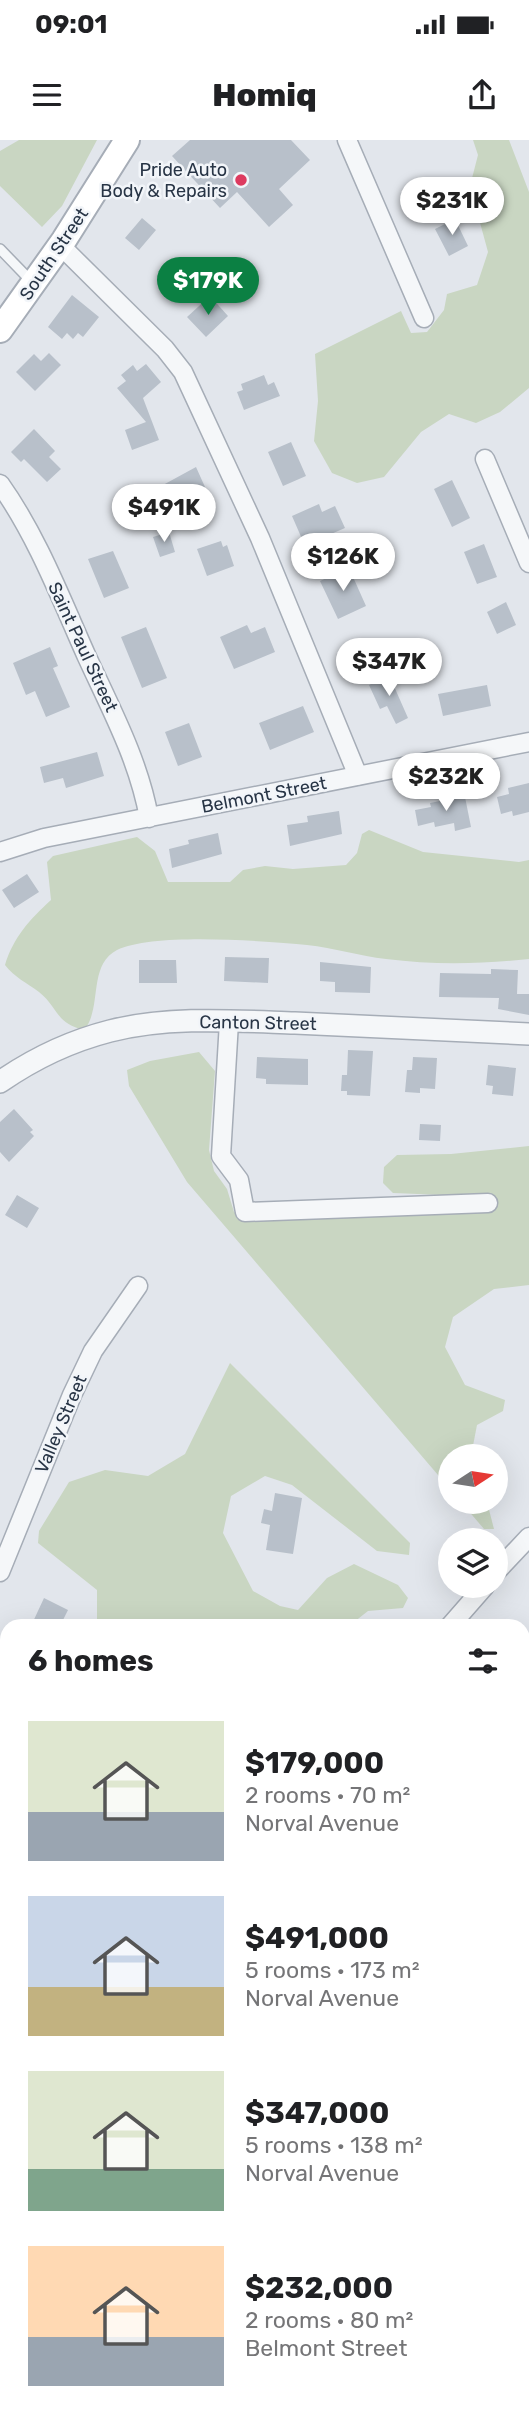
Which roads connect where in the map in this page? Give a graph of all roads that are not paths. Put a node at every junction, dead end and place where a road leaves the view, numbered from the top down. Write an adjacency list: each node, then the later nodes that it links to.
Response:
1 (127, 140): 3 (main road, South Street)
2 (347, 140): 6 (street)
3 (60, 245): 5 (main road, South Street); 12 (street)
4 (0, 249): 5 (lane)
5 (34, 284): 7 (main road, South Street)
6 (424, 318)
7 (0, 330)
8 (485, 459): 10 (street)
9 (0, 484): 13 (street, Saint Paul Street)
10 (529, 563)
11 (529, 742): 12 (street, Belmont Street)
12 (358, 776): 13 (street, Belmont Street)
13 (149, 818): 14 (street, Belmont Street)
14 (0, 852)
15 (229, 1022): 16 (street, Canton Street); 17 (street, Canton Street); 18 (street)
16 (529, 1034)
17 (0, 1082)
18 (488, 1203)
19 (138, 1286): 22 (street, Valley Street)
20 (529, 1538): 21 (street)
21 (508, 1560)
22 (0, 1572)
23 (475, 1598): 24 (street)
24 (457, 1619)

